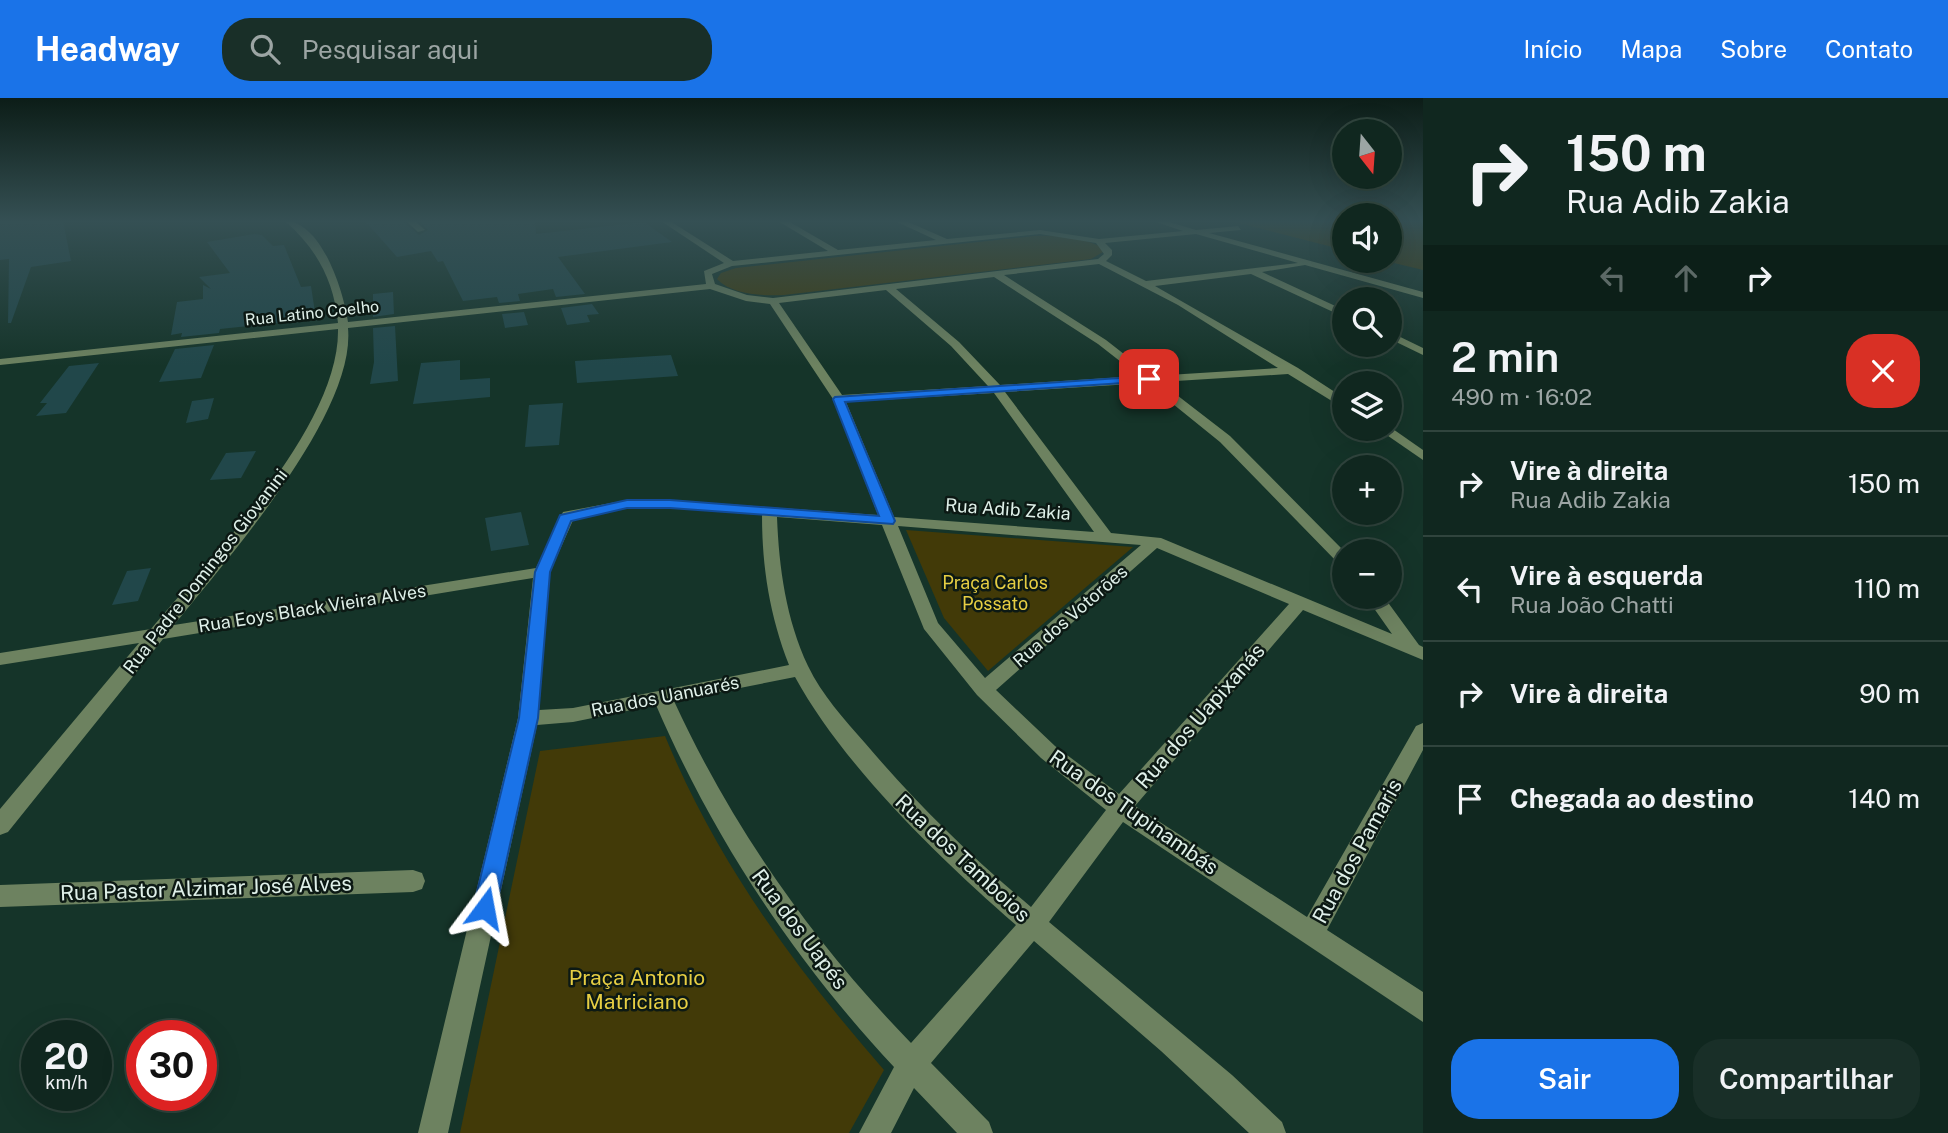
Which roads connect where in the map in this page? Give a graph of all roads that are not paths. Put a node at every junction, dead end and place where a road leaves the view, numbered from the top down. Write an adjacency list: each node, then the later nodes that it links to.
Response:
1 (330, 269): 15 (street, Rua Padre Domingos Giovanini)
2 (717, 269): 10 (street)
3 (1034, 269): 8 (street, Rua Latino Coelho)
4 (1117, 269): 9 (street)
5 (1266, 269): 7 (street)
6 (1330, 269): 12 (street)
7 (1252, 271): 9 (street); 14 (street)
8 (996, 274): 11 (street, Rua Latino Coelho); 20 (street)
9 (1146, 284): 19 (street)
10 (711, 286): 13 (street, Rua Latino Coelho); 15 (street, Rua Latino Coelho)
11 (888, 287): 13 (street, Rua Latino Coelho); 21 (street)
12 (1423, 295)
13 (773, 301): 23 (street, Rua dos Tupinambás)
14 (1332, 308)
15 (343, 325): 18 (street, Rua Latino Coelho); 34 (street, Rua Padre Domingos Giovanini)
16 (1402, 341): 17 (street)
17 (1423, 352)
18 (0, 362)
19 (1294, 370): 20 (street); 22 (street)
20 (1149, 379): 21 (street); 30 (street)
21 (997, 389): 23 (street); 28 (street)
22 (1332, 395)
23 (839, 399): 27 (street, Rua dos Tupinambás)
24 (1401, 441): 25 (street)
25 (1423, 456)
26 (769, 511): 27 (street, Rua Adib Zakia); 31 (street, Rua Adib Zakia); 37 (street, Rua dos Tamboios)
27 (888, 521): 28 (street, Rua Adib Zakia); 38 (street, Rua dos Tupinambás)
28 (1106, 537): 29 (street, Rua Adib Zakia)
29 (1155, 541): 32 (street, Rua Adib Zakia); 38 (street, Rua dos Votorões)
30 (1332, 548)
31 (542, 572): 34 (street, Rua Eoys Black Vieira Alves); 40 (street)
32 (1301, 601): 35 (street, Rua Adib Zakia); 42 (street, Rua dos Uapixanás)
33 (1385, 609): 35 (street)
34 (161, 632): 36 (street, Rua Eoys Black Vieira Alves); 43 (street, Rua Padre Domingos Giovanini)
35 (1418, 651)
36 (0, 659)
37 (800, 669): 39 (street, Rua dos Uanuarés); 46 (street, Rua dos Tamboios)
38 (984, 691): 42 (street, Rua dos Tupinambás)
39 (663, 698): 40 (street, Rua dos Uanuarés); 49 (street, Rua dos Uapés)
40 (528, 718): 50 (street)
41 (1423, 731): 47 (street, Rua dos Pamaris)
42 (1120, 808): 46 (street, Rua dos Uapixanás); 47 (street, Rua dos Tupinambás)
43 (0, 825)
44 (413, 881): 45 (street, Rua Pastor Alzimar José Alves)
45 (0, 896)
46 (1034, 924): 49 (street, Rua dos Uapixanás); 53 (street, Rua dos Tamboios)
47 (1311, 934): 48 (street, Rua dos Tupinambás)
48 (1423, 1008)
49 (912, 1063): 51 (street, Rua dos Uapixanás); 52 (street, Rua dos Uapés)
50 (433, 1133)
51 (874, 1133)
52 (978, 1133)
53 (1271, 1133)

